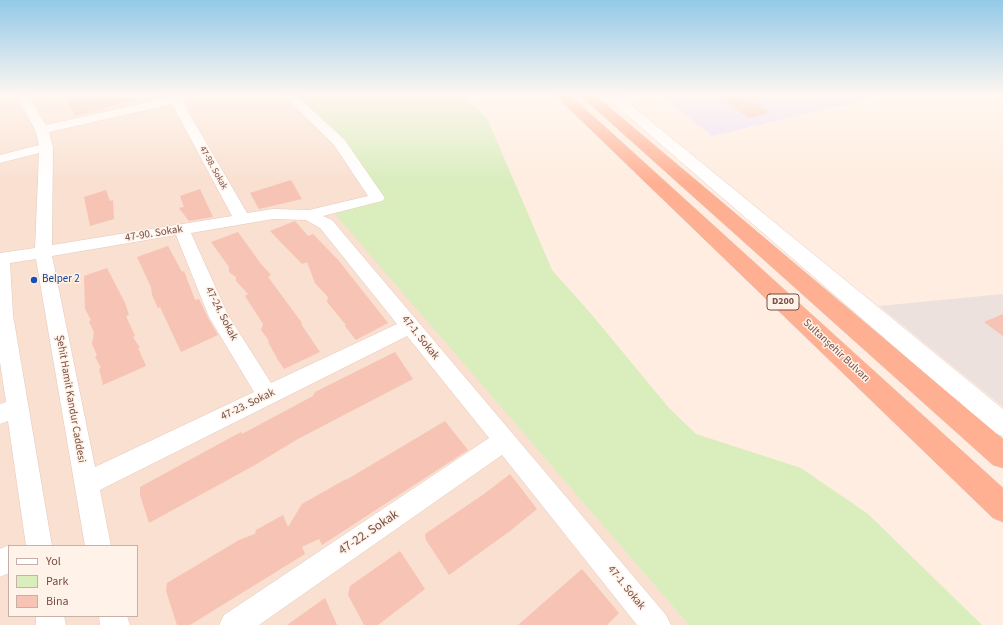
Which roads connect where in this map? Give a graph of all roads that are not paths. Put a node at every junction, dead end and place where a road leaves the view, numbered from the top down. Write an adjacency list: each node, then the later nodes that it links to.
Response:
1 (39, 125): 8 (street, Şehit Hamit Kandur Caddesi)
2 (61, 125): 8 (street)
3 (189, 125): 12 (street, 47-98. Sokak)
4 (321, 125): 11 (street)
5 (594, 125): 24 (highway, Sultanşehir Bulvarı / D200)
6 (622, 125): 22 (highway, D200)
7 (647, 125): 20 (street)
8 (42, 130): 9 (street, Şehit Hamit Kandur Caddesi)
9 (46, 147): 10 (street); 14 (street, Şehit Hamit Kandur Caddesi)
10 (0, 159)
11 (309, 215): 12 (street, 47-90. Sokak); 17 (street, 47-1. Sokak)
12 (242, 220): 13 (street, 47-90. Sokak)
13 (182, 230): 14 (street, 47-90. Sokak); 18 (street, 47-24. Sokak)
14 (43, 252): 15 (street, 47-90. Sokak); 23 (street, Şehit Hamit Kandur Caddesi)
15 (0, 259): 16 (street)
16 (1, 316): 19 (street)
17 (410, 326): 18 (street, 47-23. Sokak); 21 (street, 47-1. Sokak)
18 (267, 395): 23 (street, 47-23. Sokak)
19 (9, 411): 25 (street)
20 (1003, 425)
21 (504, 441): 27 (street, 47-22. Sokak); 28 (street, 47-1. Sokak)
22 (1003, 456)
23 (86, 484): 26 (street, Şehit Hamit Kandur Caddesi)
24 (1003, 508)
25 (37, 545)
26 (98, 545)
27 (234, 625)
28 (656, 625)

